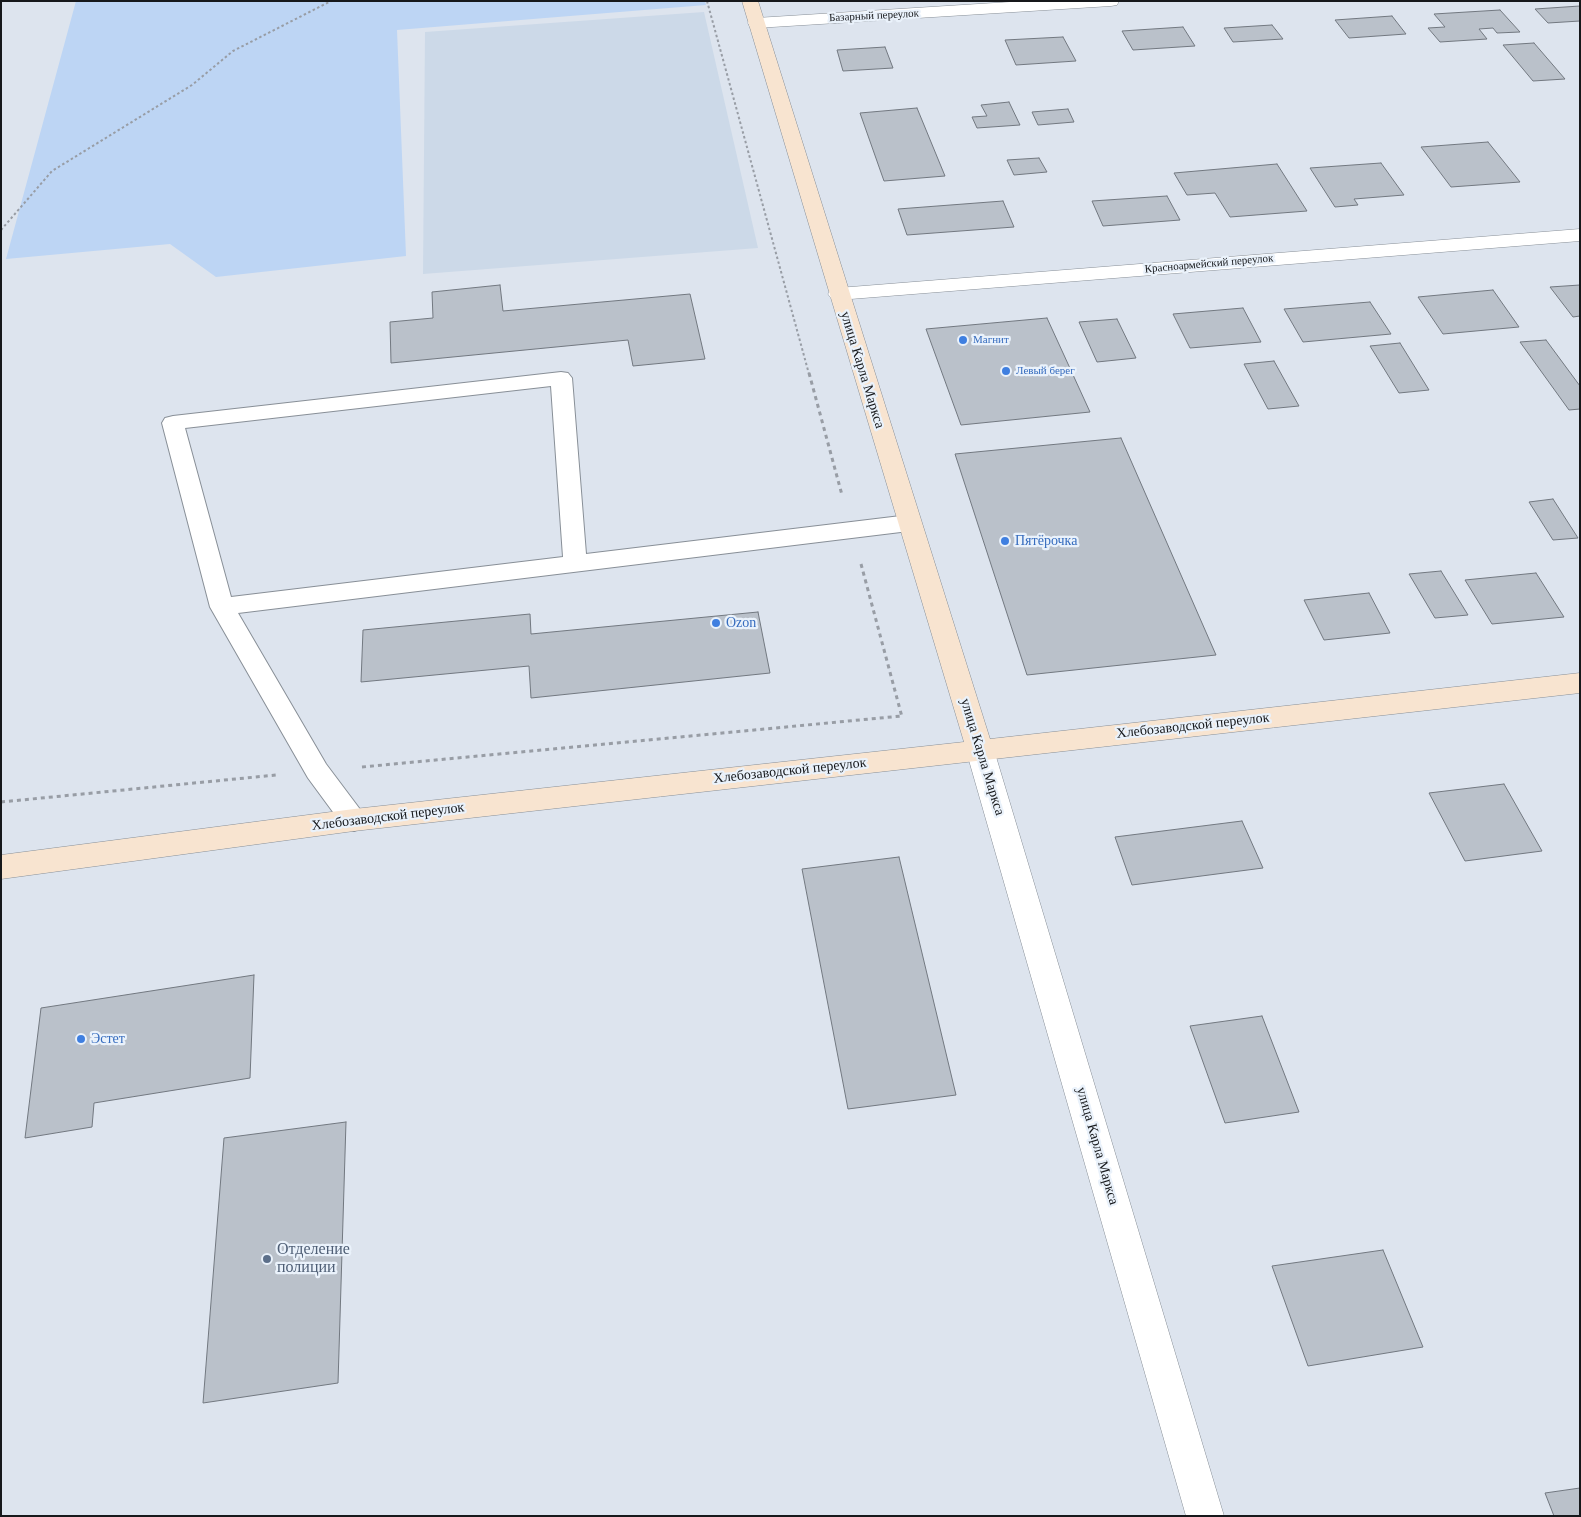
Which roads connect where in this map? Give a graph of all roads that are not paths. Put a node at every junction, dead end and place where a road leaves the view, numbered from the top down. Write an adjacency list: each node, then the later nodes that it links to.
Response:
1 (750, 1): 3 (street, улица Карла Маркса)
2 (1111, 1): 3 (street, Базарный переулок)
3 (756, 23): 5 (street, улица Карла Маркса)
4 (1580, 234): 5 (street, Красноармейский переулок)
5 (838, 294): 6 (street, улица Карла Маркса)
6 (909, 522): 7 (lane); 10 (street, улица Карла Маркса)
7 (575, 564): 8 (lane); 8 (lane)
8 (222, 607): 11 (lane)
9 (1580, 683): 10 (street, Хлебозаводской переулок)
10 (980, 750): 11 (street, Хлебозаводской переулок); 13 (street, улица Карла Маркса)
11 (354, 820): 12 (street, Хлебозаводской переулок)
12 (1, 867)
13 (1206, 1516)

